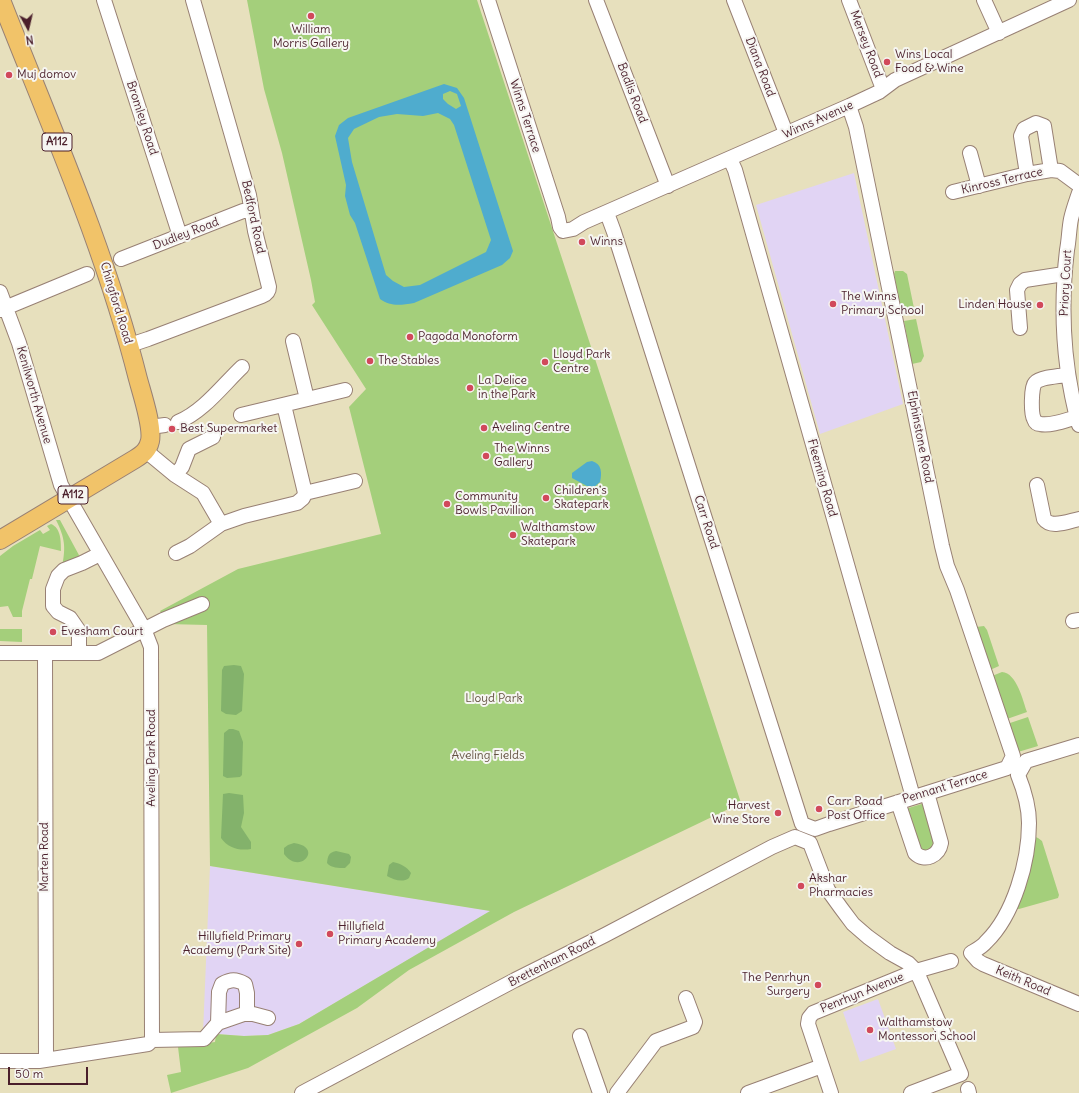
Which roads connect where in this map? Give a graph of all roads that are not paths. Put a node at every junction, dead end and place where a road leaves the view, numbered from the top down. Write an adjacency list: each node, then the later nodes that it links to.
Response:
1 (1, 0): 34 (main road, Chingford Road / A112)
2 (104, 0): 26 (street, Bromley Road)
3 (193, 0): 23 (street, Bedford Road)
4 (488, 0): 25 (street, Winns Terrace)
5 (596, 0): 19 (street, Badlis Road)
6 (734, 0): 13 (street, Diana Road)
7 (849, 0): 11 (street, Mersey Road)
8 (984, 0): 10 (street)
9 (1069, 0): 10 (street, Winns Avenue)
10 (999, 33): 11 (street, Winns Avenue)
11 (883, 89): 12 (street, Winns Avenue)
12 (849, 106): 13 (street, Winns Avenue); 61 (street, Elphinstone Road)
13 (786, 133): 15 (street, Winns Avenue)
14 (970, 153): 20 (street)
15 (730, 159): 19 (street, Winns Avenue); 63 (street, Fleeming Road)
16 (1051, 170): 17 (street, Kinross Terrace); 17 (street); 18 (street)
17 (1027, 174): 20 (street, Kinross Terrace)
18 (1079, 184)
19 (668, 186): 24 (street, Winns Avenue)
20 (979, 186): 21 (street, Kinross Terrace)
21 (953, 192)
22 (1079, 193): 29 (street, Priory Court)
23 (252, 210): 26 (street, Dudley Road); 34 (street, Bedford Road)
24 (607, 212): 25 (street, Winns Avenue); 65 (street, Carr Road)
25 (563, 231)
26 (180, 236): 27 (street, Dudley Road)
27 (120, 259)
28 (87, 274): 31 (street)
29 (1064, 274): 32 (street); 36 (street, Priory Court)
30 (0, 292): 31 (street, Kenilworth Avenue)
31 (3, 308): 48 (street, Kenilworth Avenue)
32 (1020, 328)
33 (293, 341): 38 (street)
34 (130, 344): 44 (main road, Chingford Road / A112)
35 (242, 367): 42 (street)
36 (1068, 374): 41 (street, Priory Court); 41 (street, Priory Court)
37 (345, 390): 38 (street)
38 (307, 399): 39 (street)
39 (284, 405): 40 (street); 49 (street)
40 (241, 415)
41 (1078, 421)
42 (178, 422)
43 (213, 437): 45 (street)
44 (146, 451): 45 (street); 48 (main road, A112)
45 (175, 475): 51 (street)
46 (355, 481): 49 (street)
47 (1038, 485): 50 (street)
48 (64, 492): 52 (main road, A112); 54 (street, Aveling Park Road)
49 (305, 493): 51 (street)
50 (1079, 519)
51 (221, 524): 53 (street)
52 (0, 540)
53 (176, 553)
54 (100, 554): 56 (street, Aveling Park Road); 59 (street)
55 (202, 604): 56 (street)
56 (144, 629): 59 (street); 75 (street, Aveling Park Road)
57 (0, 653): 58 (street)
58 (45, 653): 59 (street); 76 (street, Marten Road)
59 (79, 653)
60 (1079, 745): 61 (street, Pennant Terrace)
61 (1016, 765): 62 (street, Pennant Terrace); 66 (street, Elphinstone Road)
62 (927, 793): 63 (street, Pennant Terrace); 64 (street)
63 (913, 797): 64 (street, Pennant Terrace)
64 (898, 802): 65 (street, Pennant Terrace)
65 (808, 827)
66 (971, 953): 70 (street, Keith Road)
67 (951, 961): 68 (street, Penrhyn Avenue)
68 (916, 971): 78 (street, Penrhyn Avenue); 79 (street, Brettenham Road); 84 (street)
69 (686, 998): 81 (street)
70 (1079, 1004)
71 (247, 1014): 72 (street); 73 (street); 73 (street)
72 (268, 1018)
73 (218, 1023): 75 (street)
74 (580, 1036): 80 (street)
75 (152, 1040): 76 (street)
76 (46, 1060): 77 (street)
77 (0, 1061)
78 (822, 1066): 82 (street); 83 (street)
79 (302, 1093)
80 (600, 1093)
81 (617, 1093)
82 (748, 1093)
83 (831, 1093)
84 (911, 1093)

